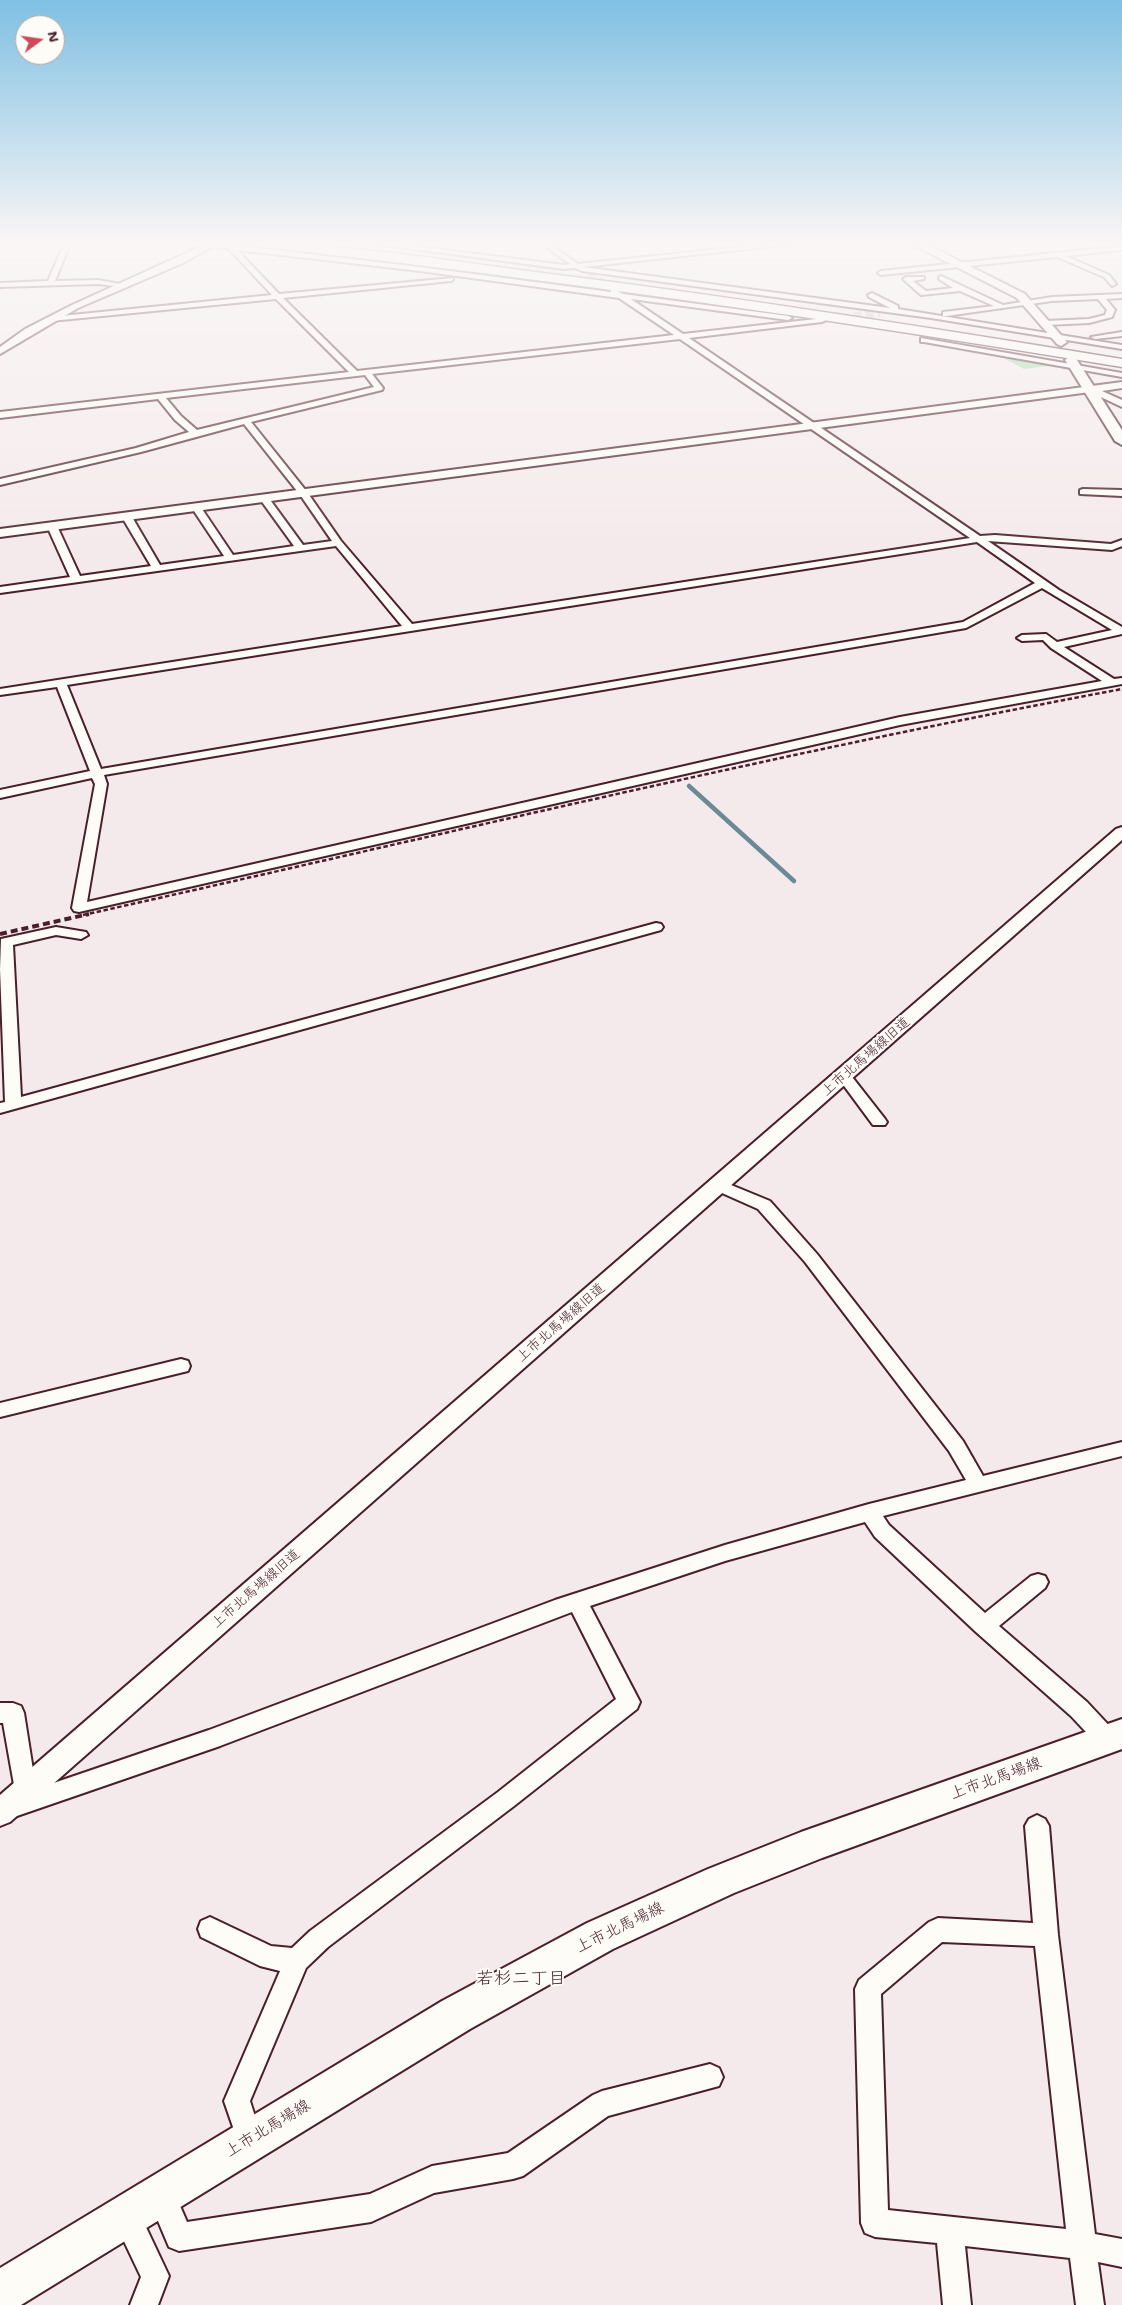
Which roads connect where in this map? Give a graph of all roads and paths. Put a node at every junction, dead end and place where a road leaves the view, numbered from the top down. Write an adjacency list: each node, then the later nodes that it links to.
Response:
1 (333, 352): 11 (street)
2 (553, 352): 10 (street)
3 (702, 352): 19 (street)
4 (1011, 352): 8 (street)
5 (1032, 352): 9 (highway)
6 (1087, 352): 7 (highway)
7 (1122, 357)
8 (1072, 363): 12 (street); 14 (main road)
9 (1122, 365)
10 (367, 373): 11 (street); 18 (street)
11 (355, 374): 15 (street)
12 (1122, 375)
13 (1122, 385): 14 (street)
14 (1091, 389): 16 (street); 19 (street); 21 (main road)
15 (160, 396): 17 (street); 20 (street)
16 (1122, 404)
17 (0, 415)
18 (246, 421): 20 (street); 25 (street)
19 (813, 426): 25 (street); 31 (street)
20 (195, 433): 22 (street)
21 (1122, 441)
22 (0, 482)
23 (1083, 492): 24 (street)
24 (1122, 492)
25 (304, 494): 26 (street); 32 (street)
26 (265, 499): 27 (street); 34 (street)
27 (197, 508): 28 (street); 35 (street)
28 (127, 517): 29 (street); 36 (street)
29 (52, 526): 30 (street); 37 (street)
30 (0, 533)
31 (980, 540): 33 (street); 38 (street); 40 (street)
32 (338, 543): 34 (street); 40 (street)
33 (1122, 543)
34 (300, 547): 35 (street)
35 (230, 557): 36 (street)
36 (157, 568): 37 (street)
37 (76, 579): 39 (street)
38 (1043, 583): 41 (street); 47 (street)
39 (0, 590)
40 (410, 629): 45 (street)
41 (1121, 631): 43 (street)
42 (1022, 638): 43 (street)
43 (1055, 646): 44 (street)
44 (1117, 682): 47 (street)
45 (61, 683): 46 (street); 47 (street)
46 (0, 692)
47 (97, 773): 48 (street)
48 (0, 794)
49 (1122, 832): 53 (street, 上市北馬場線旧道)
50 (656, 927): 54 (street)
51 (81, 935): 52 (street)
52 (3, 943): 54 (street)
53 (844, 1076): 55 (street); 56 (street, 上市北馬場線旧道)
54 (7, 1106)
55 (879, 1122)
56 (719, 1185): 60 (street); 67 (street, 上市北馬場線旧道)
57 (181, 1366): 58 (street)
58 (0, 1410)
59 (1122, 1449): 60 (street)
60 (978, 1484): 61 (street)
61 (868, 1512): 63 (street); 64 (street)
62 (1038, 1582): 64 (street)
63 (577, 1602): 68 (street); 72 (street)
64 (984, 1626): 66 (street)
65 (0, 1714): 67 (street)
66 (1115, 1736): 74 (main road, 上市北馬場線)
67 (25, 1792): 68 (street, 上市北馬場線旧道)
68 (2, 1812)
69 (1036, 1826): 71 (street)
70 (210, 1929): 72 (street)
71 (1046, 1935): 77 (street); 78 (street)
72 (297, 1960): 74 (street)
73 (710, 2077): 75 (street)
74 (250, 2141): 75 (main road, 上市北馬場線)
75 (161, 2195): 76 (main road, 上市北馬場線)
76 (126, 2216): 80 (main road, 上市北馬場線); 81 (street)
77 (950, 2230): 78 (street); 82 (street)
78 (1082, 2245): 79 (street); 83 (street)
79 (1122, 2253)
80 (0, 2293)
81 (144, 2305)
82 (957, 2305)
83 (1090, 2305)

